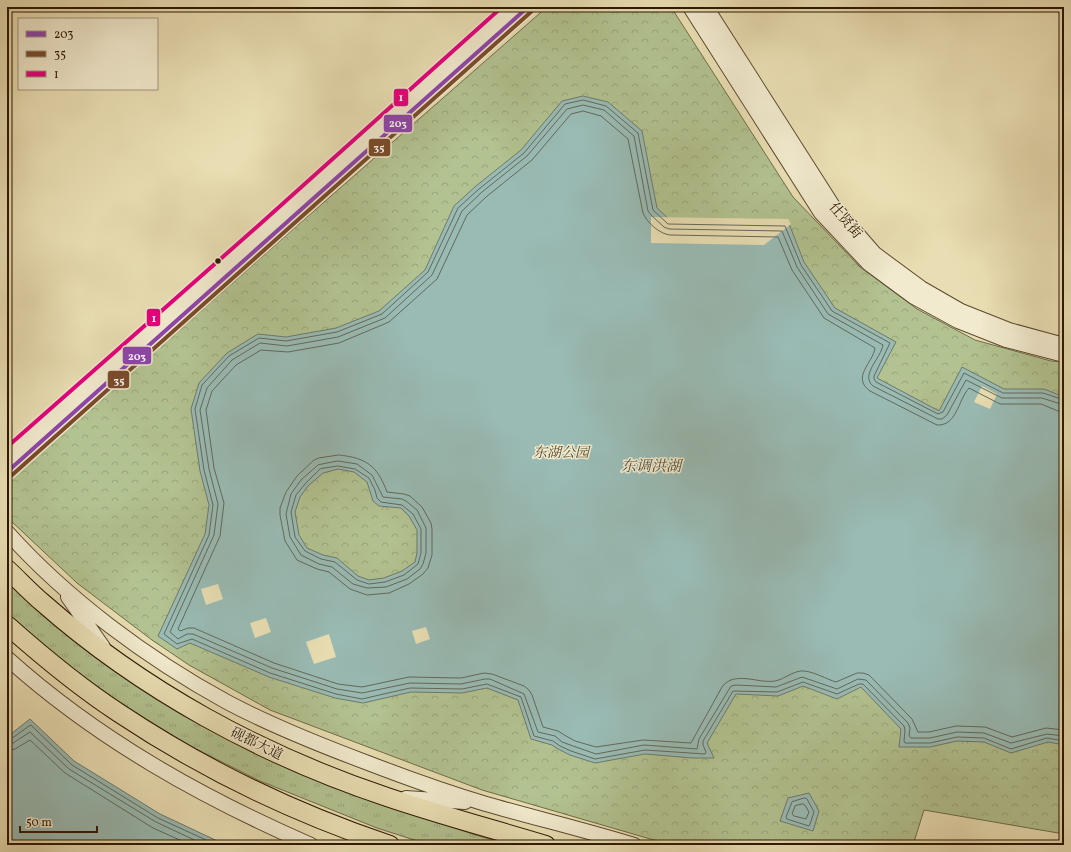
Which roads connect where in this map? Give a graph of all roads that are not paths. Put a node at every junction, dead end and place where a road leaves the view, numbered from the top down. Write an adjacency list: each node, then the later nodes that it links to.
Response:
1 (511, 7): 7 (street)
2 (528, 7): 8 (street)
3 (690, 7): 6 (street)
4 (706, 7): 5 (street, 仕贤街)
5 (1064, 345)
6 (1064, 354)
7 (7, 455)
8 (7, 472)
9 (7, 532): 11 (street)
10 (7, 569): 13 (main road, 砚都大道)
11 (58, 583): 13 (street); 16 (street)
12 (7, 625): 18 (main road)
13 (109, 655): 15 (main road, 砚都大道)
14 (9, 658): 17 (street)
15 (387, 797): 16 (street); 19 (main road, 砚都大道)
16 (485, 804): 20 (street)
17 (311, 845)
18 (390, 845)
19 (546, 845)
20 (634, 845)

